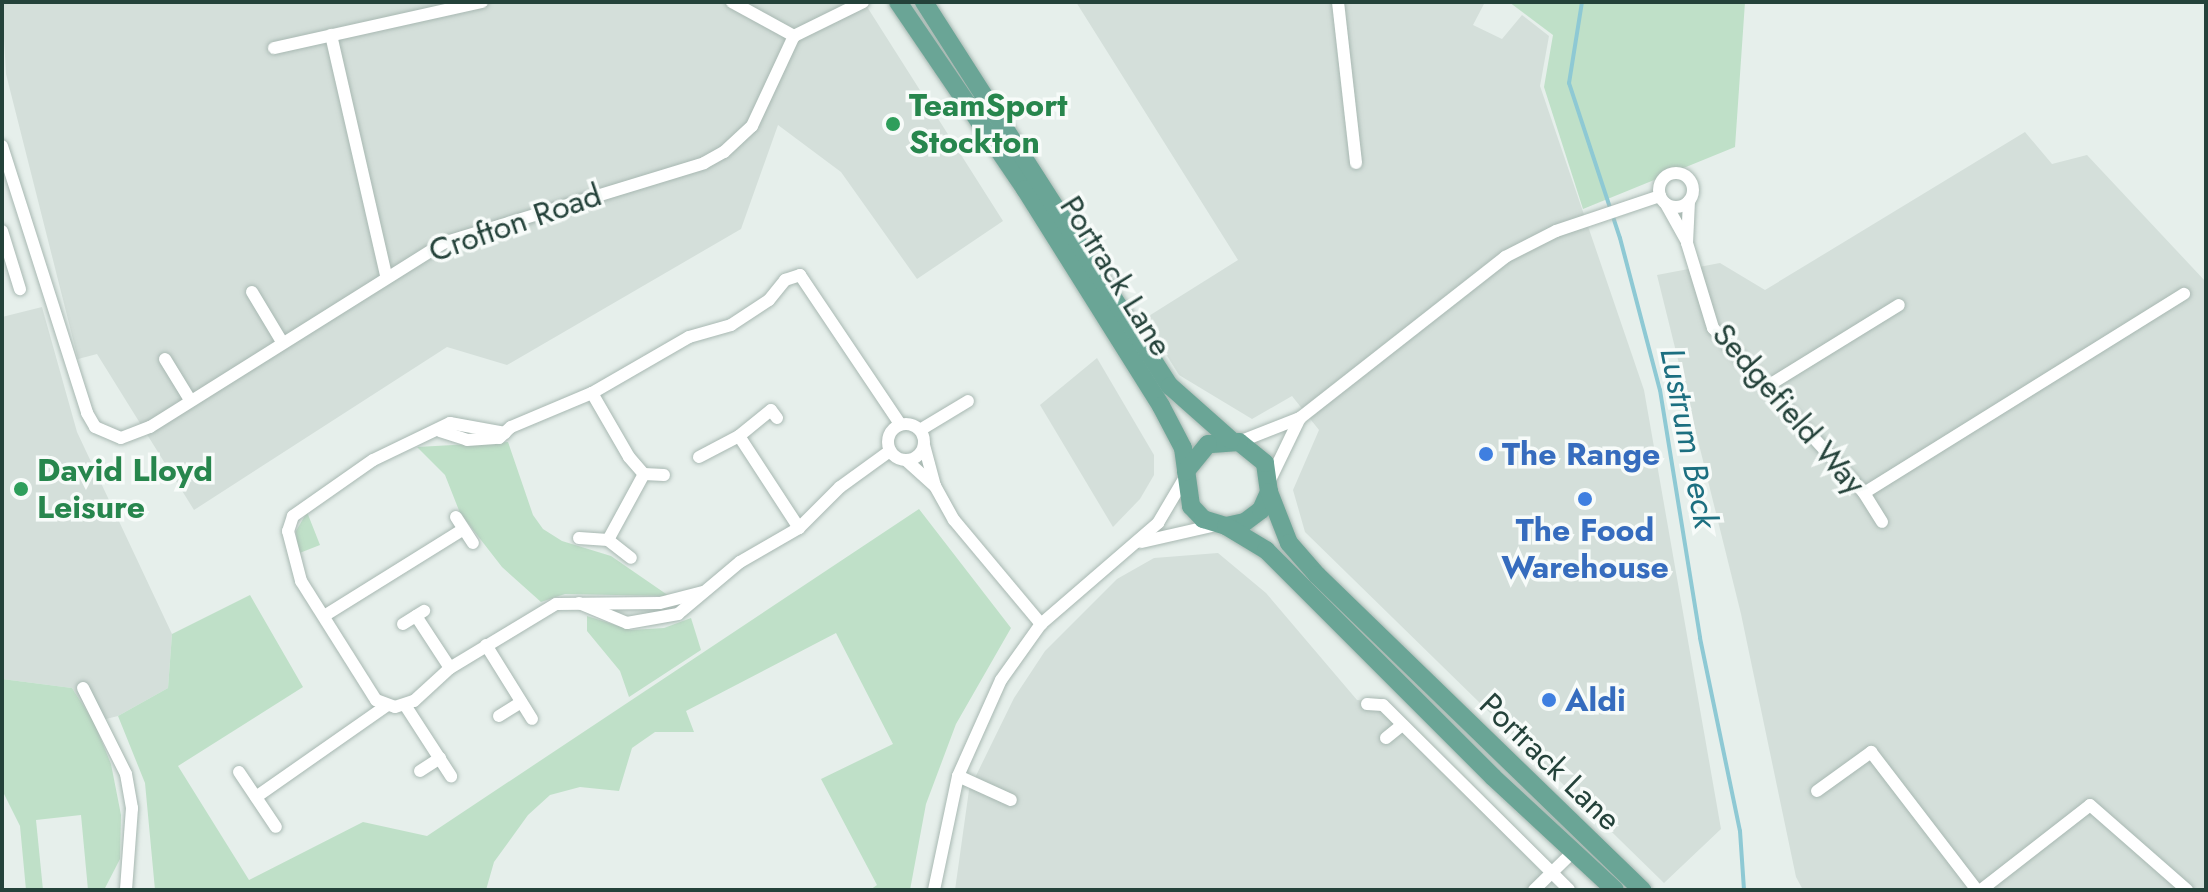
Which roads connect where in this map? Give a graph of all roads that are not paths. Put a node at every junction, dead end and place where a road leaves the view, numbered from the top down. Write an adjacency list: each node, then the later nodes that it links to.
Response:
1 (482, 2): 7 (street)
2 (732, 2): 8 (street)
3 (863, 2): 8 (street)
4 (898, 2): 40 (main road, Portrack Lane)
5 (924, 2): 33 (main road, Portrack Lane)
6 (1338, 2): 11 (street)
7 (331, 35): 9 (street); 17 (street)
8 (794, 36): 17 (street, Crofton Road)
9 (274, 48)
10 (2, 146): 26 (street, Crofton Road)
11 (1356, 163)
12 (1663, 200): 13 (street); 13 (street); 15 (street); 29 (street)
13 (1689, 201): 15 (street, Sedgefield Way)
14 (2, 231): 16 (street)
15 (1687, 243): 24 (street, Sedgefield Way)
16 (6, 254): 18 (street)
17 (386, 276): 22 (street, Crofton Road)
18 (20, 289)
19 (252, 292): 22 (street)
20 (2184, 294): 43 (street)
21 (1899, 305): 24 (street)
22 (282, 342): 26 (street, Crofton Road)
23 (165, 359): 26 (street)
24 (1766, 387): 43 (street, Sedgefield Way)
25 (592, 393): 30 (street); 38 (street); 54 (street)
26 (190, 400)
27 (968, 401): 31 (street)
28 (777, 418): 32 (street)
29 (1300, 418): 33 (street); 42 (street)
30 (900, 424): 31 (street); 35 (street)
31 (920, 430): 34 (street)
32 (739, 436): 36 (street); 46 (street)
33 (1235, 441): 40 (main road); 42 (main road, Portrack Lane)
34 (924, 445): 37 (street); 41 (street)
35 (890, 451): 37 (street); 46 (street)
36 (699, 457)
37 (907, 461): 41 (street)
38 (644, 474): 39 (street); 48 (street)
39 (664, 475)
40 (1185, 475): 45 (main road, Portrack Lane); 50 (street)
41 (935, 486): 56 (street)
42 (1269, 487): 45 (main road); 84 (main road, Portrack Lane)
43 (1864, 493): 44 (street, Sedgefield Way)
44 (1882, 522)
45 (1221, 526): 50 (street); 77 (main road, Portrack Lane)
46 (799, 528): 52 (street)
47 (579, 538): 48 (street)
48 (608, 540): 51 (street)
49 (473, 543): 54 (street)
50 (1138, 543): 56 (street)
51 (631, 558)
52 (703, 592): 53 (street); 53 (street)
53 (579, 603): 57 (street)
54 (324, 616): 63 (street)
55 (403, 624): 58 (street)
56 (1041, 624): 72 (street)
57 (486, 645): 58 (street); 60 (street)
58 (450, 668): 62 (street)
59 (83, 688): 79 (street)
60 (521, 702): 64 (street); 65 (street)
61 (1367, 704): 66 (street)
62 (405, 705): 63 (street); 68 (street)
63 (386, 706): 74 (street)
64 (499, 716)
65 (532, 719)
66 (1402, 725): 67 (street); 78 (street)
67 (1386, 738)
68 (440, 758): 69 (street); 71 (street)
69 (420, 771)
70 (239, 772): 74 (street)
71 (451, 776)
72 (958, 776): 75 (street); 80 (street)
73 (1817, 791): 85 (street)
74 (256, 797): 76 (street)
75 (1011, 800)
76 (276, 827)
77 (1573, 852): 78 (street); 83 (main road, Portrack Lane)
78 (1552, 873): 81 (street); 82 (street)
79 (126, 890)
80 (934, 890)
81 (1534, 890)
82 (1569, 890)
83 (1615, 890)
84 (1642, 890)
85 (1979, 890): 86 (street)
86 (2187, 890)

